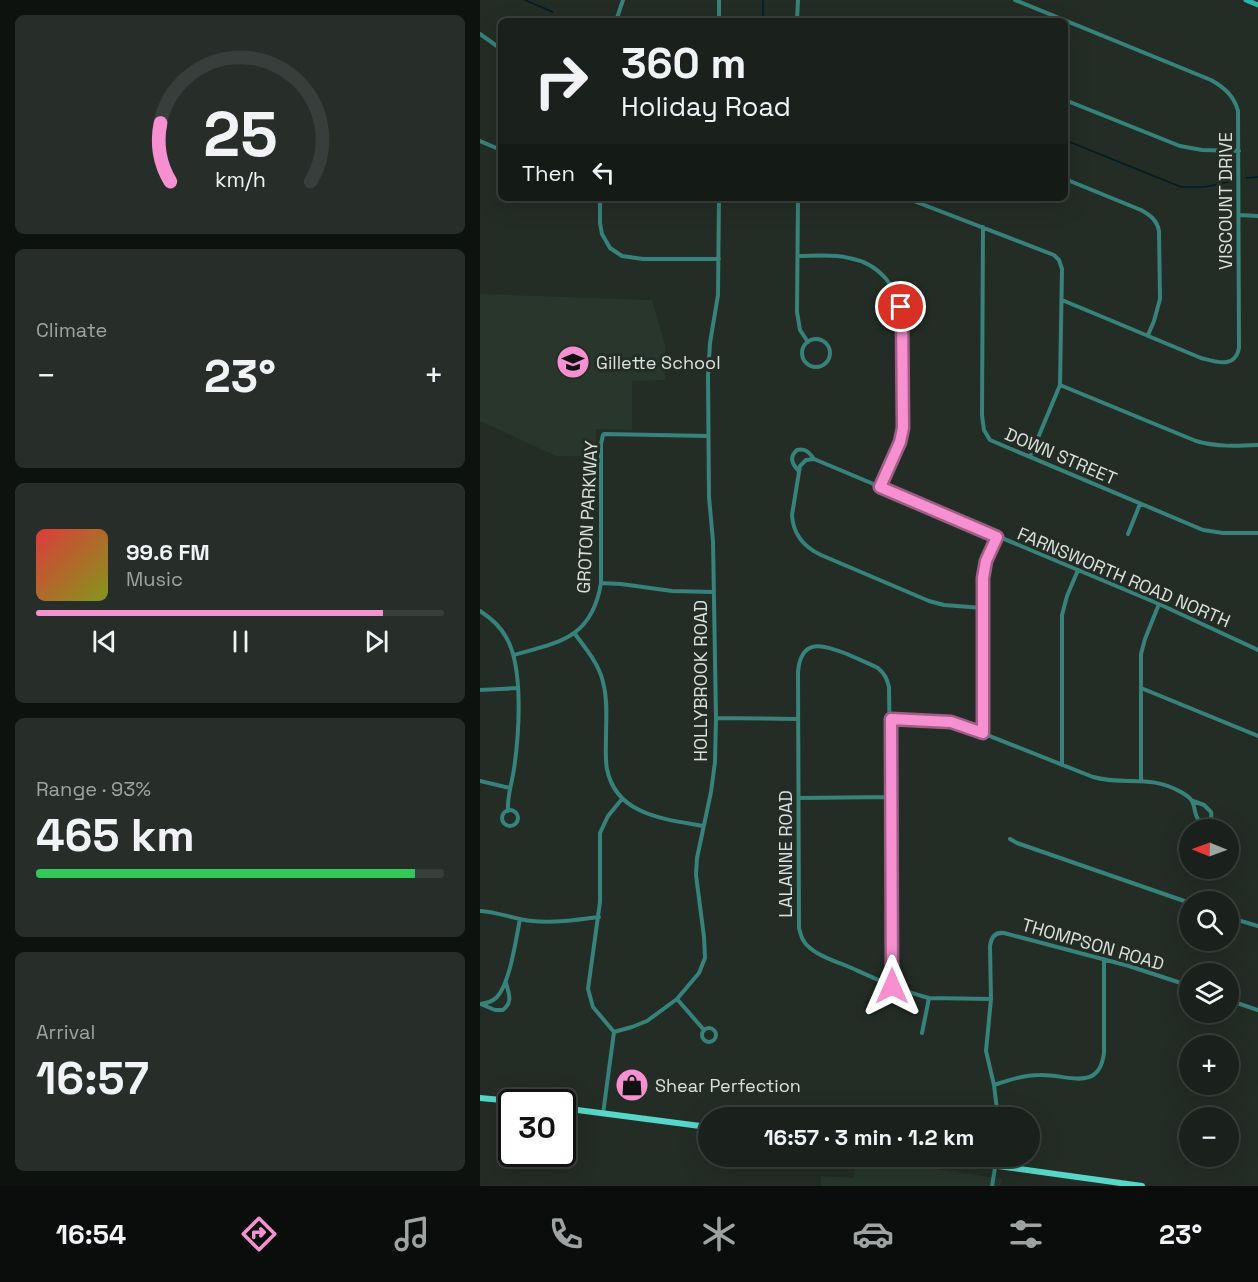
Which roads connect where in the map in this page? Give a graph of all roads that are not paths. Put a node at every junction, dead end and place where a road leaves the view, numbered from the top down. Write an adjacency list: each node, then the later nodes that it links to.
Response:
1 (623, 0): 7 (street)
2 (719, 0): 8 (street)
3 (798, 0): 9 (street)
4 (1015, 0): 10 (street, VISCOUNT DRIVE)
5 (1246, 0): 6 (main road)
6 (1258, 5)
7 (617, 18)
8 (719, 18)
9 (798, 18)
10 (1059, 18)
11 (1068, 22): 17 (street, VISCOUNT DRIVE)
12 (480, 34): 13 (street)
13 (498, 47)
14 (1068, 101): 17 (street)
15 (480, 141): 16 (street)
16 (498, 149)
17 (1239, 151): 23 (street, VISCOUNT DRIVE)
18 (1068, 180): 29 (street)
19 (600, 201): 27 (street)
20 (719, 201): 27 (street, HOLLYBROOK ROAD)
21 (798, 201): 26 (street)
22 (914, 201): 25 (street)
23 (1239, 215): 24 (street); 29 (street, VISCOUNT DRIVE)
24 (1258, 216)
25 (983, 227): 28 (street); 34 (street, DOWN STREET)
26 (798, 256): 30 (street); 37 (street)
27 (719, 260): 32 (street, HOLLYBROOK ROAD)
28 (1062, 300): 29 (street, VISCOUNT DRIVE); 31 (street)
29 (1148, 335)
30 (808, 342): 30 (street)
31 (1060, 385): 33 (street); 34 (street)
32 (709, 436): 43 (street, GROTON PARKWAY); 44 (street, HOLLYBROOK ROAD)
33 (1258, 446)
34 (1030, 457): 38 (street, DOWN STREET)
35 (814, 459): 36 (street); 36 (street, FARNSWORTH ROAD NORTH); 37 (street, FARNSWORTH ROAD NORTH)
36 (798, 470): 46 (street)
37 (880, 487): 41 (street, FARNSWORTH ROAD NORTH)
38 (1140, 504): 39 (street, DOWN STREET); 40 (street)
39 (1258, 533)
40 (1128, 534)
41 (997, 537): 42 (street, FARNSWORTH ROAD NORTH); 46 (street)
42 (1078, 570): 45 (street, FARNSWORTH ROAD NORTH); 59 (street)
43 (601, 583): 44 (street); 48 (street, GROTON PARKWAY)
44 (714, 592): 54 (street, HOLLYBROOK ROAD)
45 (1159, 604): 49 (street, FARNSWORTH ROAD NORTH); 52 (street)
46 (983, 608): 57 (street)
47 (480, 611): 50 (street)
48 (575, 634): 50 (street); 65 (street)
49 (1258, 650)
50 (514, 656): 51 (street)
51 (518, 688): 53 (street); 62 (street)
52 (1141, 688): 58 (street); 60 (street)
53 (480, 690)
54 (716, 718): 55 (street); 68 (street, HOLLYBROOK ROAD)
55 (798, 719): 56 (street, LALANNE ROAD); 64 (street, LALANNE ROAD)
56 (891, 719): 57 (street); 63 (street)
57 (983, 733): 59 (street)
58 (1258, 736)
59 (1062, 765): 60 (street)
60 (1141, 780): 66 (street)
61 (480, 781): 62 (street)
62 (510, 788): 67 (street)
63 (891, 797): 64 (street); 79 (street)
64 (799, 798): 79 (street, LALANNE ROAD)
65 (622, 800): 68 (street); 72 (street)
66 (1193, 801): 66 (street)
67 (508, 811): 67 (street)
68 (703, 826): 81 (street, HOLLYBROOK ROAD)
69 (1010, 839): 70 (street)
70 (1179, 899)
71 (480, 911): 73 (street)
72 (599, 917): 73 (street); 87 (street)
73 (520, 919): 77 (street)
74 (1239, 920): 75 (street)
75 (1258, 926)
76 (1104, 959): 78 (street, THOMPSON ROAD); 82 (street, THOMPSON ROAD); 89 (street)
77 (506, 982): 83 (street); 83 (street)
78 (1179, 982)
79 (892, 986): 80 (street, LALANNE ROAD)
80 (929, 998): 82 (street, LALANNE ROAD); 88 (street)
81 (677, 999): 86 (street); 87 (street, HOLLYBROOK ROAD)
82 (991, 999): 89 (street, THOMPSON ROAD)
83 (481, 1004)
84 (1239, 1004): 85 (street)
85 (1258, 1010)
86 (704, 1030): 86 (street)
87 (614, 1032): 94 (street)
88 (922, 1033)
89 (994, 1085): 92 (street, THOMPSON ROAD)
90 (480, 1098): 91 (main road)
91 (498, 1100)
92 (997, 1107)
93 (576, 1110): 94 (main road)
94 (603, 1113): 95 (main road)
95 (698, 1126)
96 (996, 1167): 98 (street)
97 (1003, 1167): 99 (main road)
98 (992, 1186)
99 (1142, 1186)

